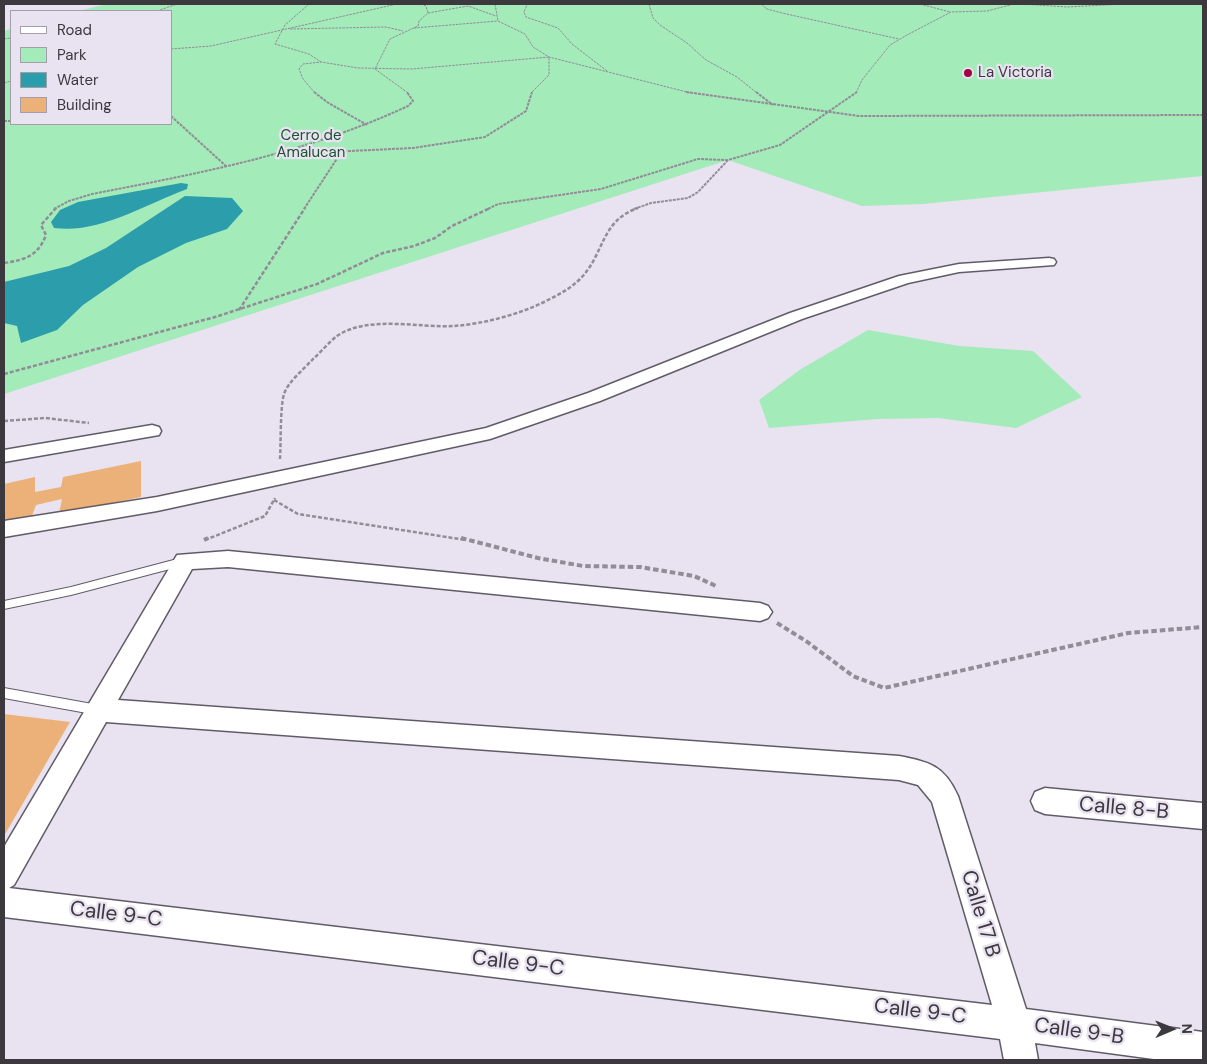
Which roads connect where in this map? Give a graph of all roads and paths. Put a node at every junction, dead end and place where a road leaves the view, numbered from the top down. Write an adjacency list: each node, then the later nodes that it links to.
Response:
1 (177, 4): 14 (path)
2 (309, 4): 20 (path)
3 (396, 4): 20 (path)
4 (421, 4): 17 (path)
5 (495, 4): 18 (path)
6 (525, 4): 28 (path)
7 (649, 4): 29 (path)
8 (760, 4): 23 (path)
9 (920, 4): 16 (path)
10 (1012, 4): 16 (path)
11 (1022, 4): 12 (path)
12 (1110, 4): 13 (path)
13 (1124, 4)
14 (167, 8): 15 (path)
15 (160, 10)
16 (951, 12): 23 (path)
17 (428, 13): 18 (path); 21 (path)
18 (497, 16): 19 (path)
19 (498, 21): 21 (path); 25 (path)
20 (283, 29): 22 (path); 24 (path); 26 (path)
21 (411, 29): 22 (path)
22 (403, 32): 27 (path)
23 (900, 39): 30 (path)
24 (172, 48)
25 (549, 57): 27 (path); 28 (path); 34 (path)
26 (321, 62): 27 (path); 33 (path)
27 (375, 69): 33 (path)
28 (608, 73): 29 (path)
29 (773, 105): 30 (path)
30 (829, 112): 31 (path); 36 (path)
31 (1203, 114)
32 (172, 117): 37 (path)
33 (367, 125): 35 (path)
34 (340, 153): 35 (path); 40 (path)
35 (288, 154): 37 (path)
36 (728, 160): 40 (path); 46 (path)
37 (227, 167): 39 (path)
38 (1049, 262): 46 (street)
39 (4, 263)
40 (238, 310): 41 (path)
41 (4, 374)
42 (4, 421): 43 (path)
43 (89, 423)
44 (152, 431): 45 (street)
45 (4, 456)
46 (279, 478): 48 (street)
47 (274, 500): 49 (path)
48 (4, 528)
49 (185, 561): 50 (lane); 51 (street); 53 (street)
50 (4, 605)
51 (760, 612)
52 (4, 693): 53 (lane)
53 (98, 710): 56 (street); 58 (street, Calle 17 B)
54 (1045, 801): 55 (street, Calle 8-B)
55 (1203, 816)
56 (4, 875)
57 (13, 903): 58 (street, Calle 9-C)
58 (1014, 1024): 59 (street, Calle 9-B); 60 (street, Calle 17 B)
59 (1203, 1049)
60 (1021, 1060)

